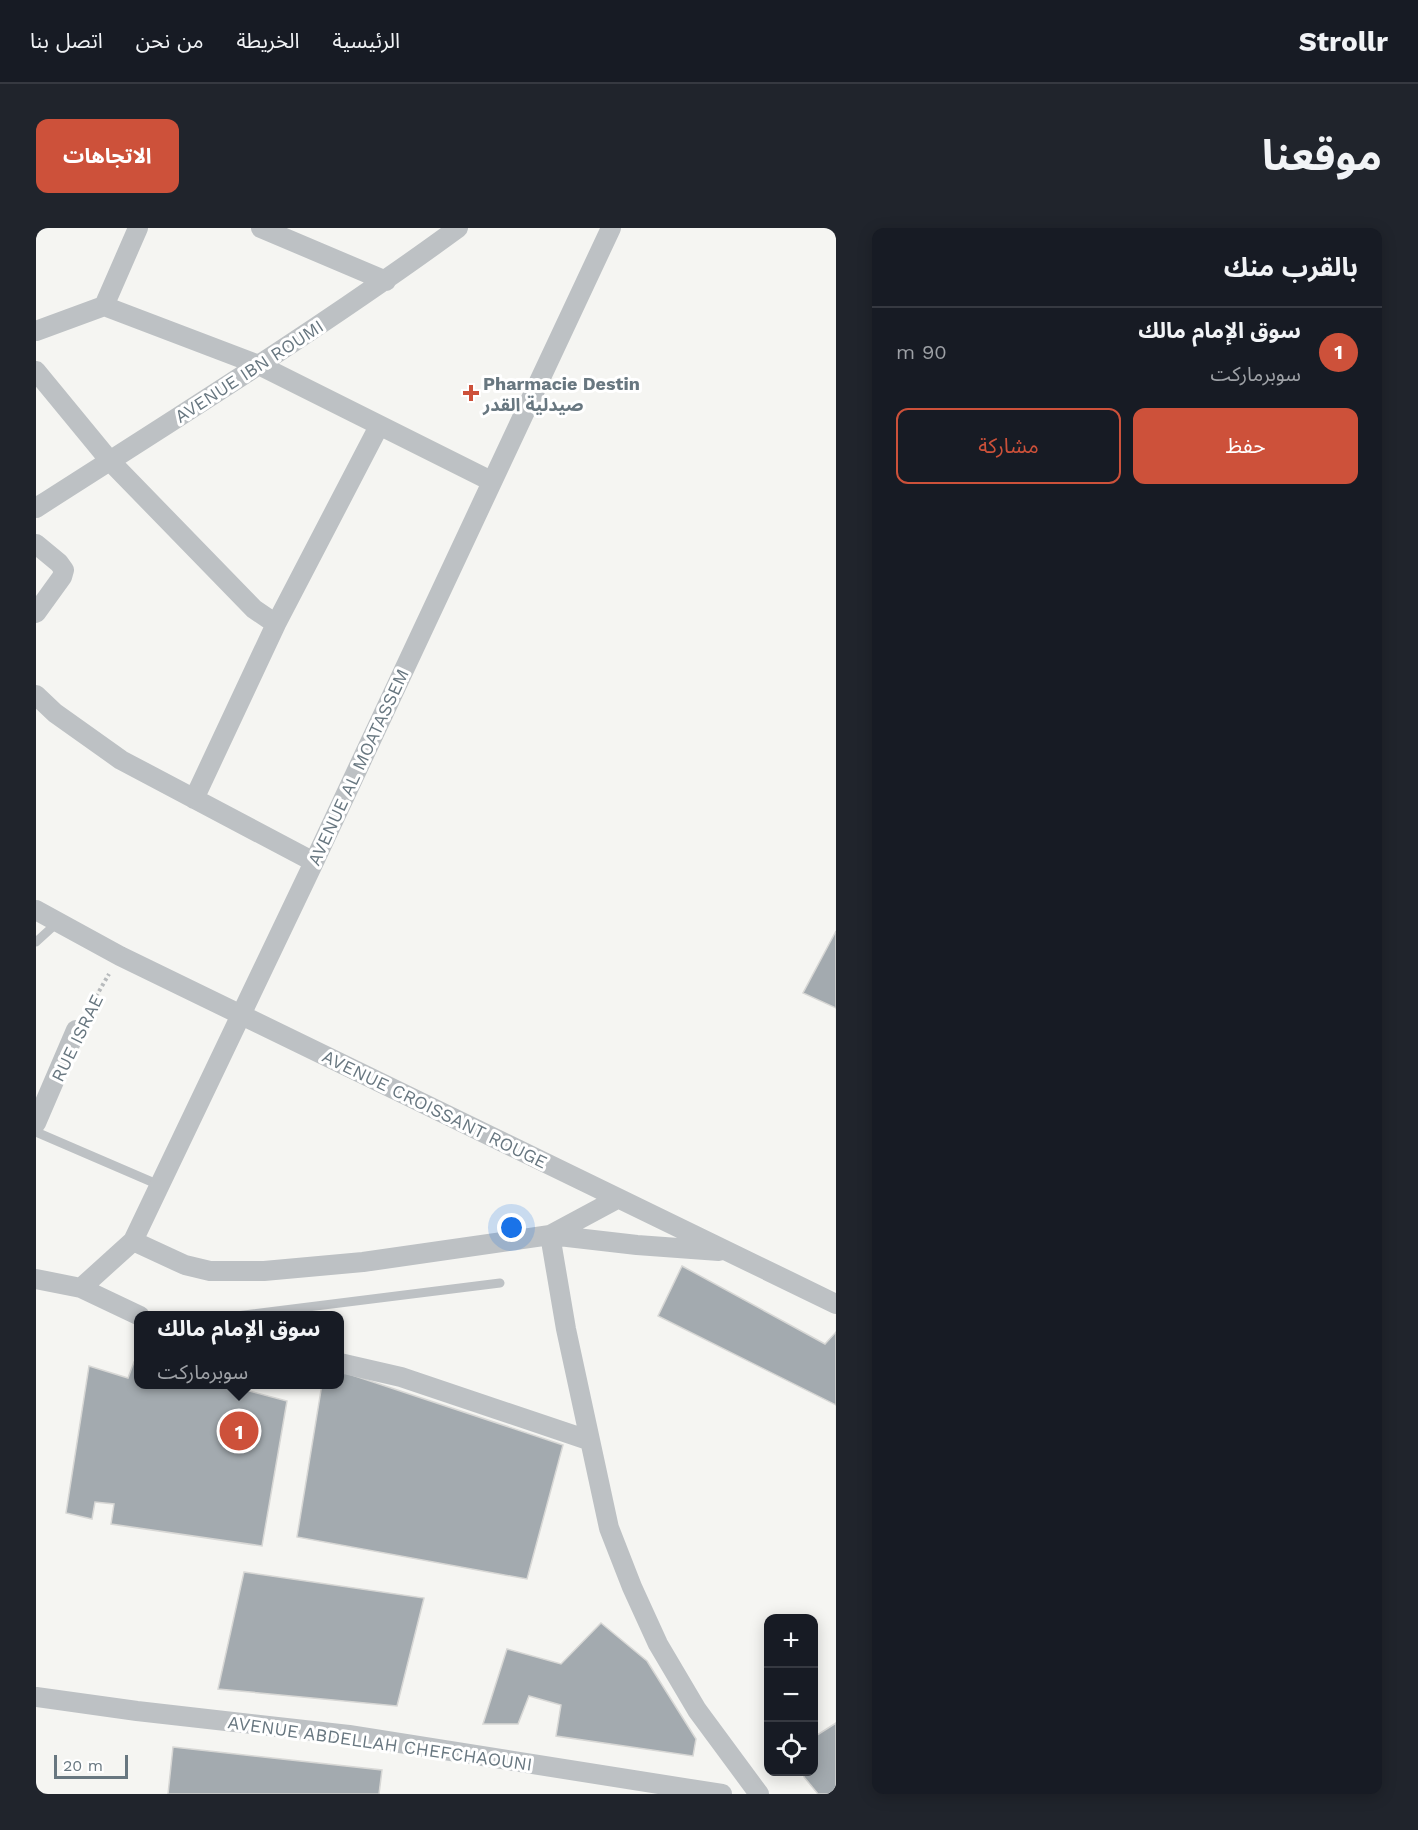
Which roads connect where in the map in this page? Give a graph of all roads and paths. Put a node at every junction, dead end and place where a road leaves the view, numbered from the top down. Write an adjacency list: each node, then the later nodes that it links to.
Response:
1 (138, 228): 6 (street)
2 (261, 228): 5 (street)
3 (458, 228): 5 (street, AVENUE IBN ROUMI)
4 (610, 228): 12 (street, AVENUE AL MOATASSEM)
5 (386, 281): 8 (street, AVENUE IBN ROUMI)
6 (104, 306): 7 (street); 8 (street)
7 (36, 331)
8 (259, 365): 10 (street); 11 (street, AVENUE IBN ROUMI)
9 (36, 370): 11 (street)
10 (379, 426): 12 (street); 16 (street)
11 (110, 461): 13 (street, AVENUE IBN ROUMI); 16 (street)
12 (491, 480): 19 (street, AVENUE AL MOATASSEM)
13 (36, 508)
14 (36, 544): 15 (street)
15 (36, 614)
16 (276, 624): 18 (street)
17 (36, 694): 18 (street)
18 (194, 799): 19 (street)
19 (314, 861): 24 (street, AVENUE AL MOATASSEM)
20 (36, 910): 21 (street, AVENUE CROISSANT ROUGE)
21 (58, 922): 22 (lane); 23 (street, AVENUE CROISSANT ROUGE)
22 (36, 942)
23 (120, 956): 24 (street, AVENUE CROISSANT ROUGE); 25 (path, RUE ISRAE)
24 (240, 1013): 28 (street, AVENUE AL MOATASSEM); 29 (street, AVENUE CROISSANT ROUGE)
25 (76, 1030): 26 (street, RUE ISRAE)
26 (36, 1123)
27 (36, 1132): 28 (lane)
28 (159, 1185): 31 (street, AVENUE AL MOATASSEM)
29 (617, 1199): 30 (street); 32 (street, AVENUE CROISSANT ROUGE)
30 (550, 1235): 31 (street); 32 (street); 40 (street)
31 (133, 1241): 35 (street, AVENUE AL MOATASSEM)
32 (731, 1251): 36 (street, AVENUE CROISSANT ROUGE)
33 (36, 1279): 35 (street)
34 (500, 1283): 37 (lane)
35 (81, 1288): 38 (street)
36 (836, 1304)
37 (276, 1311)
38 (134, 1313)
39 (344, 1364): 40 (street)
40 (588, 1440): 43 (street)
41 (36, 1697): 42 (street, AVENUE ABDELLAH CHEFCHAOUNI)
42 (722, 1794)
43 (759, 1794)

